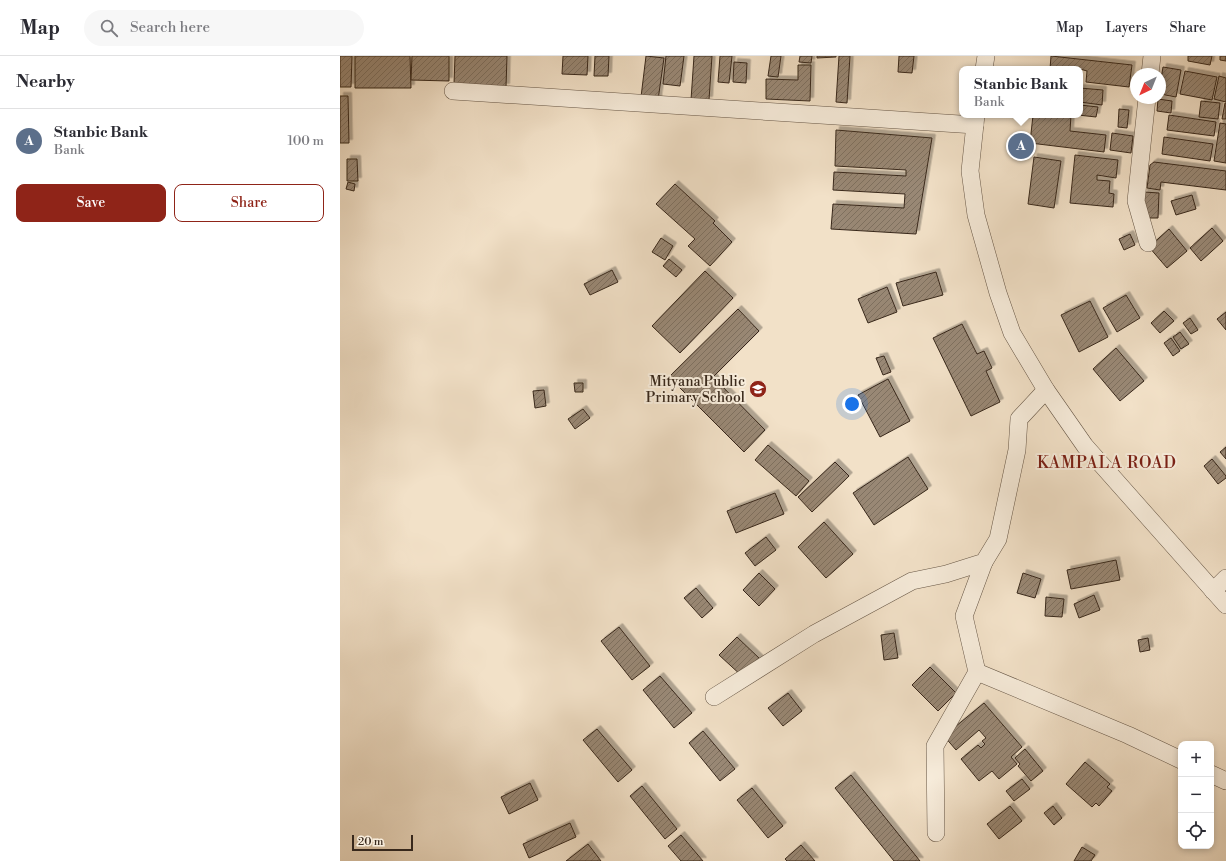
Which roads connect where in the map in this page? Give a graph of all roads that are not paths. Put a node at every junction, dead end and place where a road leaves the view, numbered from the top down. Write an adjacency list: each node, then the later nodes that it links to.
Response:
1 (986, 56): 3 (street)
2 (1152, 56): 4 (street)
3 (984, 66)
4 (1151, 68)
5 (453, 91): 7 (street)
6 (1146, 104): 8 (street)
7 (976, 120): 9 (street)
8 (1148, 243)
9 (1046, 390): 10 (street); 12 (street)
10 (984, 562): 14 (street); 15 (street)
11 (1226, 578): 12 (street)
12 (1213, 591): 13 (street)
13 (1226, 606)
14 (977, 672): 16 (street); 19 (street)
15 (714, 697)
16 (1178, 759)
17 (1214, 775): 18 (street)
18 (1226, 781)
19 (936, 833)

